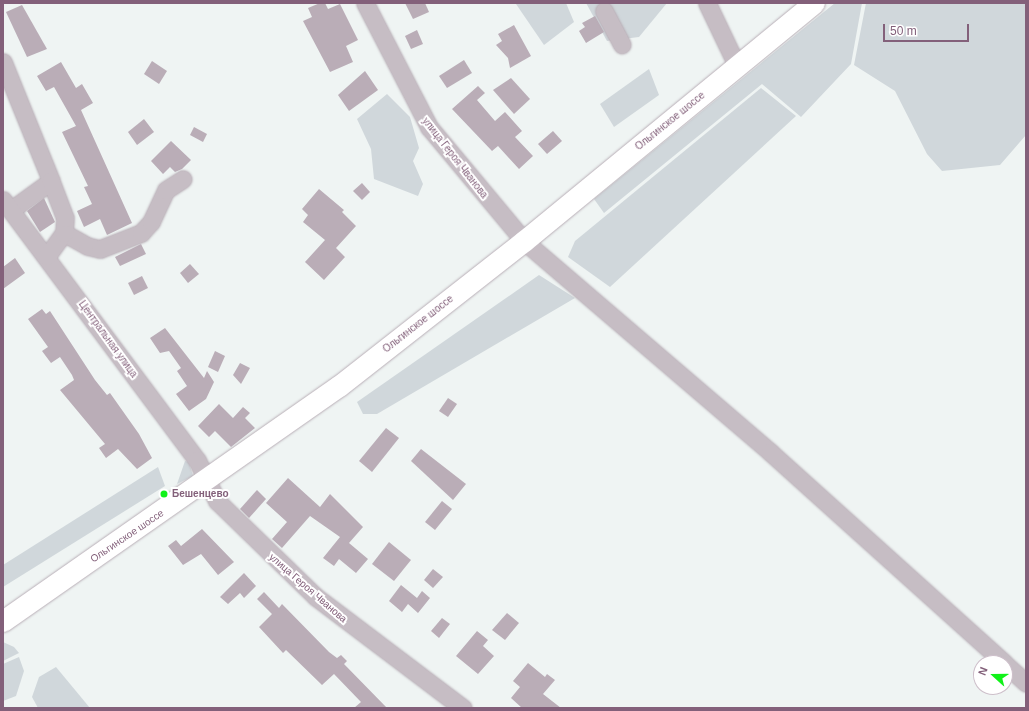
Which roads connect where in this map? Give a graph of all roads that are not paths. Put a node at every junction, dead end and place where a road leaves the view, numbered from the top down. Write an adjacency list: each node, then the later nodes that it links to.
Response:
1 (366, 3): 12 (street, улица Героя Чванова)
2 (707, 3): 7 (street)
3 (814, 3): 7 (main road, Ольгинское шоссе)
4 (604, 11): 5 (street)
5 (622, 46)
6 (3, 62): 9 (street)
7 (737, 66): 12 (main road, Ольгинское шоссе)
8 (183, 179): 11 (street)
9 (51, 181): 10 (street); 11 (street)
10 (7, 205): 13 (street, Центральная улица)
11 (64, 233): 13 (street)
12 (524, 241): 14 (main road, Ольгинское шоссе); 16 (street, улица Героя Чванова)
13 (47, 256): 14 (street, Центральная улица)
14 (207, 481): 15 (main road, Ольгинское шоссе); 19 (street, улица Героя Чванова)
15 (3, 621)
16 (994, 655)
17 (1013, 672): 18 (street, улица Героя Чванова)
18 (1026, 683)
19 (463, 708)

